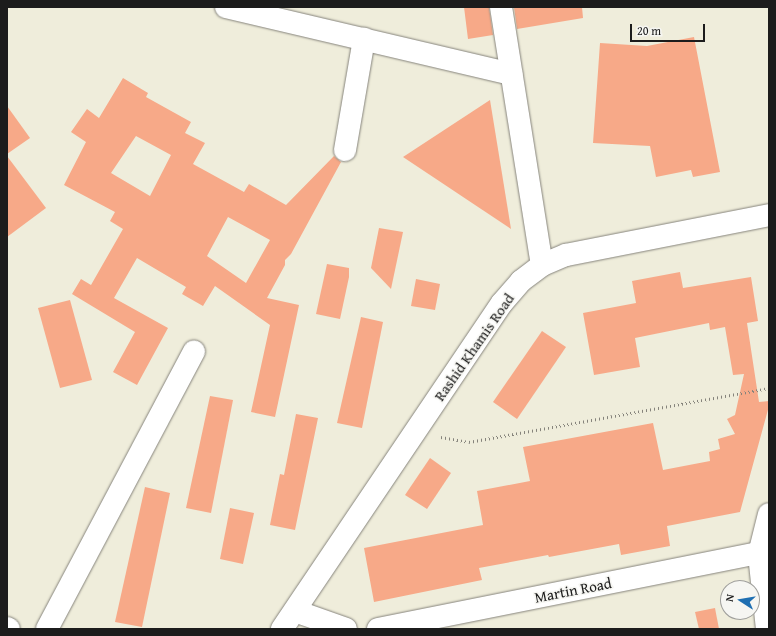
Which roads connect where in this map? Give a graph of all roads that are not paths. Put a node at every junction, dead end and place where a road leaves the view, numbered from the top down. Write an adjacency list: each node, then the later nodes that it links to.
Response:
1 (226, 7): 3 (street)
2 (501, 7): 4 (street)
3 (364, 39): 4 (street); 5 (street)
4 (511, 74): 7 (street)
5 (345, 150)
6 (769, 215): 7 (street, Rashid Khamis Road)
7 (542, 264): 11 (street, Rashid Khamis Road)
8 (194, 351): 12 (street)
9 (769, 514): 10 (street)
10 (764, 552): 15 (street, Martin Road); 16 (street)
11 (295, 611): 13 (street, Rashid Khamis Road); 14 (street)
12 (46, 629)
13 (282, 629)
14 (346, 629)
15 (378, 629)
16 (767, 629)

